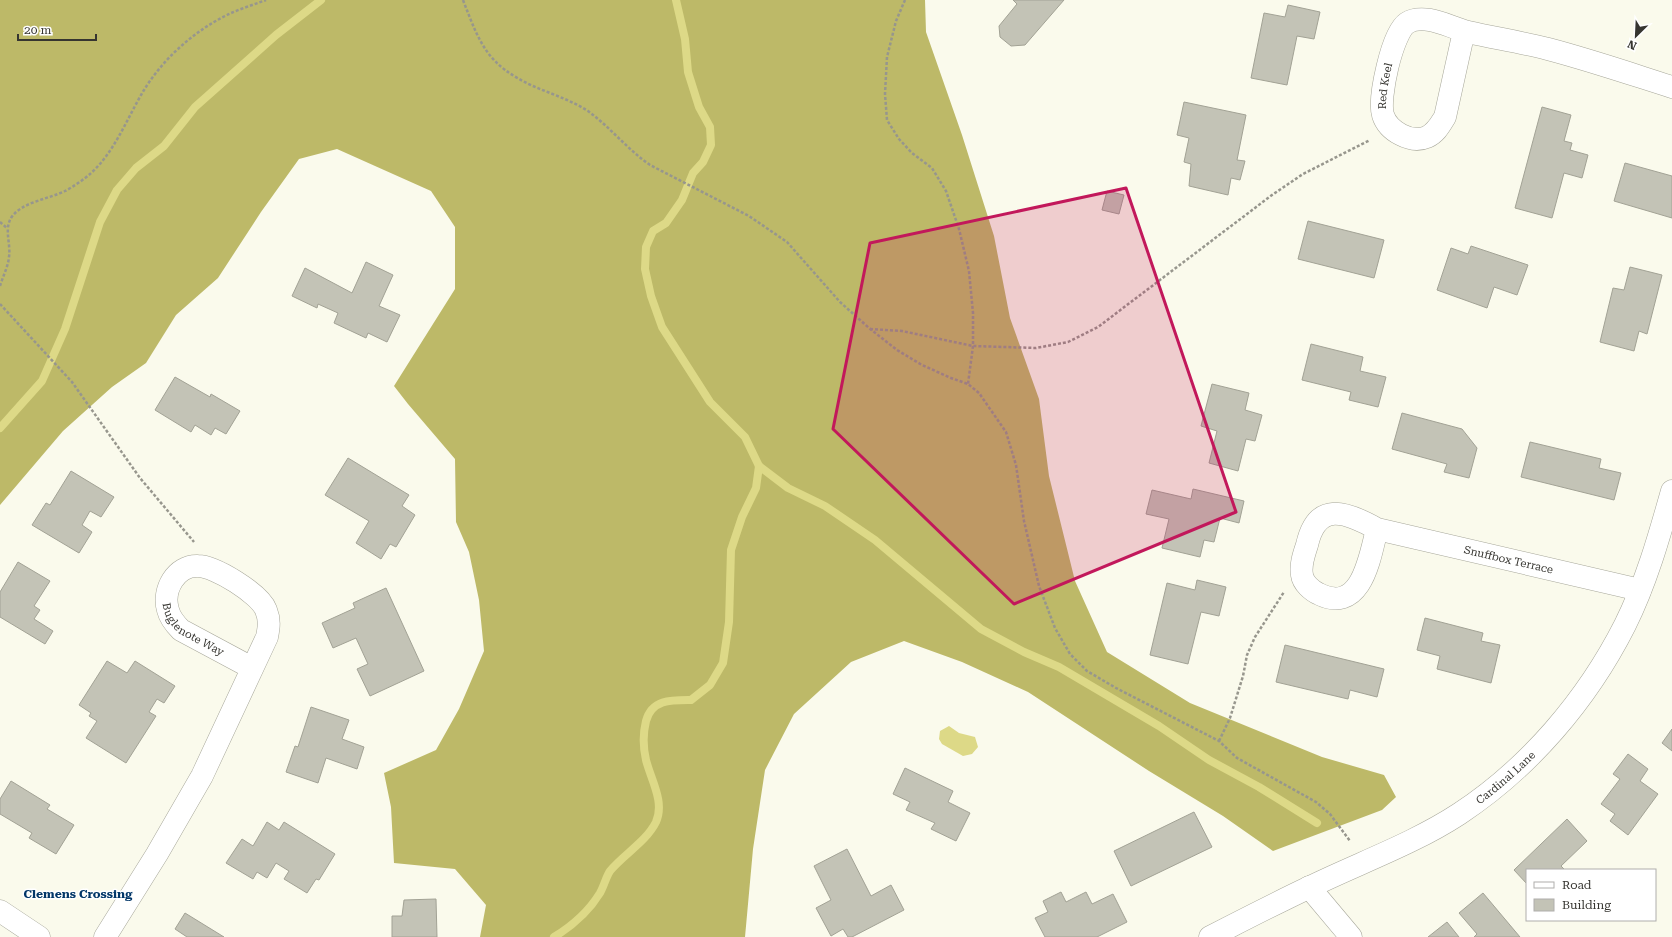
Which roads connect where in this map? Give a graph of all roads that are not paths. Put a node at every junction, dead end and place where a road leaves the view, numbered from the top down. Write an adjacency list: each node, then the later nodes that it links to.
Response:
1 (1464, 31): 1 (street, Red Keel); 2 (street, Red Keel)
2 (1672, 87)
3 (1672, 491): 5 (street, Cardinal Lane)
4 (1377, 529): 4 (street, Snuffbox Terrace); 5 (street, Snuffbox Terrace)
5 (1640, 590): 7 (street, Cardinal Lane)
6 (252, 668): 6 (street, Buglenote Way); 10 (street)
7 (1309, 887): 11 (street, Cardinal Lane); 12 (street)
8 (0, 911): 9 (street)
9 (39, 937)
10 (105, 937)
11 (1210, 937)
12 (1351, 937)

